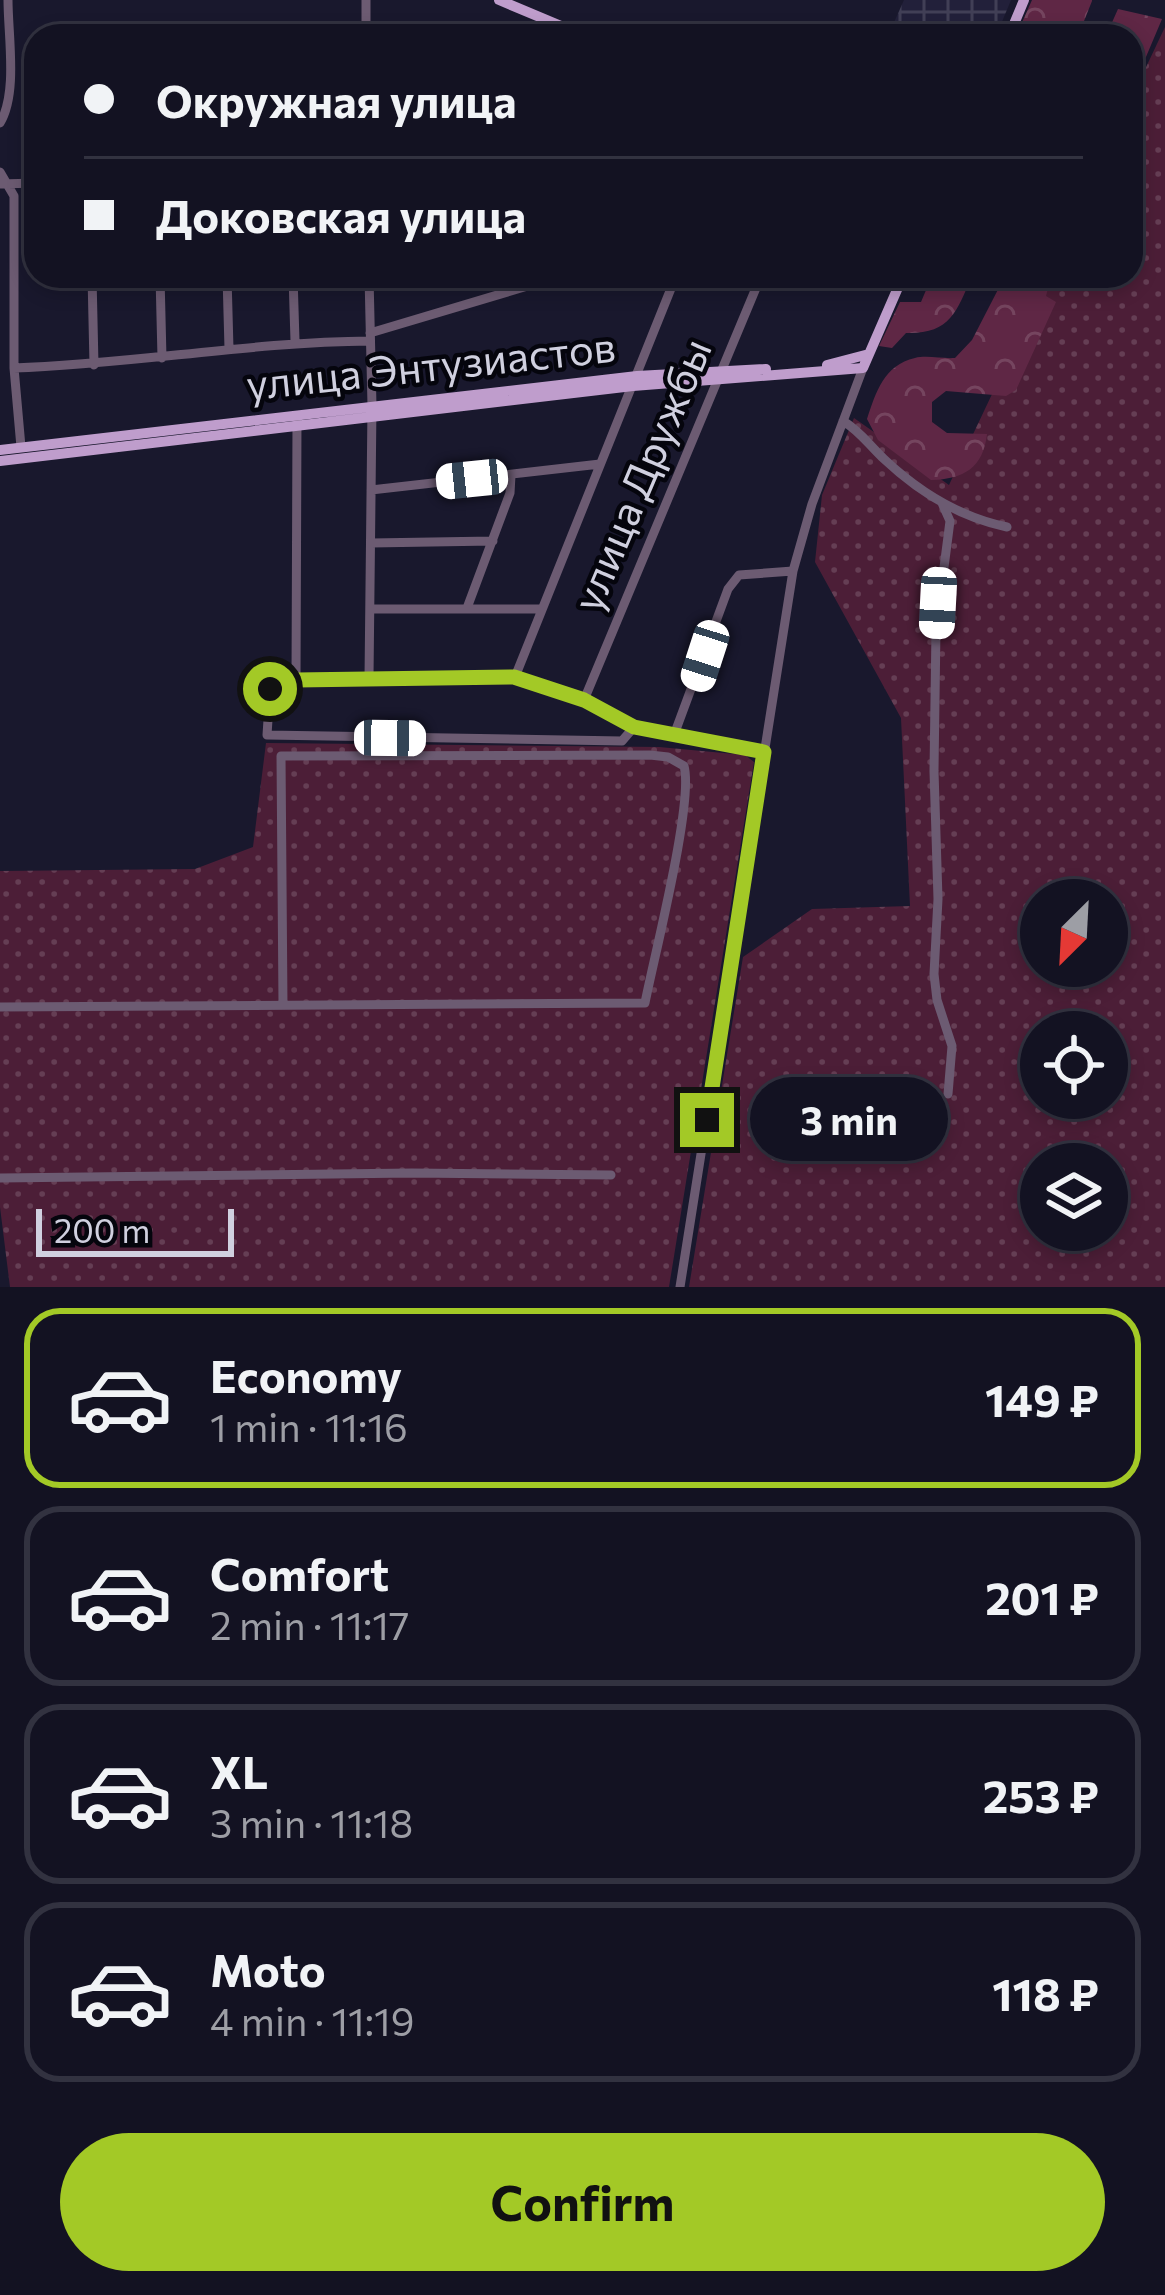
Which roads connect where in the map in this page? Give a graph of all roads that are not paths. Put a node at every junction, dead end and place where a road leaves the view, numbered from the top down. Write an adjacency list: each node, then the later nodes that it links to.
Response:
1 (8, 0): 4 (street)
2 (499, 0): 3 (main road)
3 (549, 24)
4 (0, 123)
5 (0, 172): 6 (street)
6 (4, 183): 22 (street)
7 (92, 288): 21 (street)
8 (160, 288): 20 (street)
9 (227, 288): 18 (street)
10 (293, 288): 17 (street)
11 (369, 288): 16 (street)
12 (523, 288): 16 (street)
13 (671, 288): 25 (street)
14 (756, 288): 24 (street, улица Дружбы)
15 (898, 288): 19 (main road)
16 (370, 337): 17 (street); 26 (street)
17 (295, 341): 18 (street)
18 (229, 349): 20 (street)
19 (869, 354): 23 (main road); 24 (main road, улица Энтузиастов)
20 (162, 358): 21 (street)
21 (94, 365): 22 (street)
22 (14, 368): 29 (street)
23 (863, 368): 24 (main road, улица Энтузиастов); 28 (street)
24 (719, 375): 25 (main road, улица Энтузиастов); 46 (street, улица Дружбы)
25 (635, 381): 26 (main road, улица Энтузиастов); 32 (street)
26 (371, 411): 27 (main road, улица Энтузиастов); 34 (street)
27 (297, 420): 29 (main road, улица Энтузиастов); 31 (main road, улица Энтузиастов); 45 (street)
28 (843, 421): 35 (street); 39 (street)
29 (21, 447): 30 (main road, улица Энтузиастов)
30 (0, 450)
31 (0, 461)
32 (600, 464): 33 (street); 42 (street)
33 (511, 476): 34 (street); 37 (street)
34 (370, 490): 38 (street)
35 (942, 503): 36 (street); 52 (street)
36 (1007, 526)
37 (493, 541): 38 (street); 40 (street)
38 (371, 543): 41 (street)
39 (794, 571): 48 (street); 49 (street)
40 (467, 608): 41 (street); 42 (street)
41 (371, 609): 44 (street)
42 (540, 609): 43 (street)
43 (514, 677): 44 (street); 46 (street)
44 (369, 679): 45 (street)
45 (296, 680): 47 (street)
46 (584, 700): 47 (street)
47 (634, 727): 48 (street)
48 (674, 735): 49 (street)
49 (764, 752): 55 (street)
50 (283, 1005): 50 (street); 51 (street)
51 (0, 1007)
52 (948, 1094)
53 (611, 1175): 54 (street)
54 (0, 1178)
55 (680, 1287)

